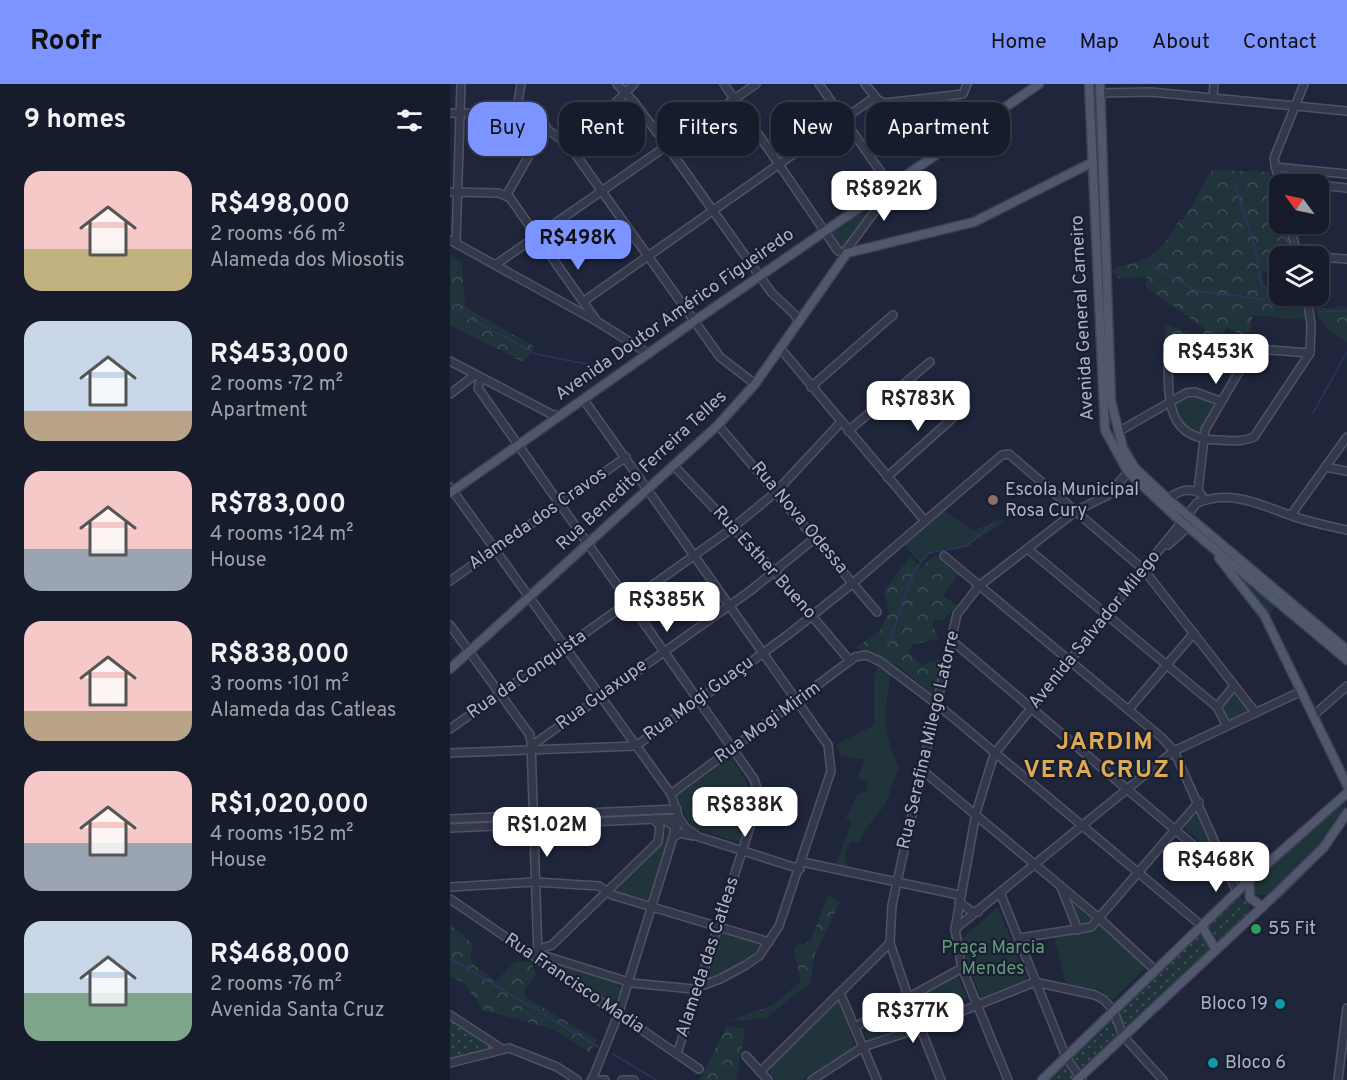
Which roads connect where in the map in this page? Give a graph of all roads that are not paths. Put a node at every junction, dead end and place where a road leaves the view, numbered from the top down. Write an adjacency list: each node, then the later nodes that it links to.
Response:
1 (461, 84): 28 (street)
2 (521, 84): 20 (street)
3 (617, 84): 16 (street)
4 (634, 84): 16 (street)
5 (724, 84): 19 (street)
6 (756, 84): 19 (street)
7 (819, 84): 23 (street)
8 (865, 84): 17 (street)
9 (1039, 84): 47 (main road, Avenida Doutor Américo Figueiredo)
10 (1089, 84): 40 (main road, Avenida General Carneiro)
11 (1214, 84): 18 (street)
12 (1305, 84): 24 (street)
13 (967, 86): 17 (street)
14 (1100, 88): 15 (street); 34 (main road, Avenida General Carneiro)
15 (1151, 88): 18 (street)
16 (626, 92): 21 (street); 31 (street)
17 (875, 97): 26 (street)
18 (1212, 98): 24 (street)
19 (734, 99): 22 (street); 41 (street)
20 (518, 102)
21 (616, 102)
22 (730, 102)
23 (832, 102)
24 (1295, 106): 25 (street); 43 (street)
25 (1347, 111)
26 (854, 112)
27 (450, 113): 28 (street)
28 (460, 113): 29 (street); 51 (street)
29 (468, 113)
30 (547, 127): 33 (street)
31 (657, 133)
32 (854, 133): 47 (street)
33 (559, 137)
34 (1103, 148): 40 (main road); 89 (main road, Avenida General Carneiro)
35 (657, 153): 50 (street)
36 (529, 156): 52 (street)
37 (577, 156): 50 (street)
38 (674, 156): 53 (street)
39 (790, 156): 41 (street)
40 (1093, 162): 42 (main road); 44 (main road, Avenida General Carneiro)
41 (778, 164): 53 (street); 54 (street)
42 (1084, 166): 44 (main road); 57 (main road)
43 (1275, 166): 45 (street); 46 (street)
44 (1093, 172): 97 (main road, Avenida General Carneiro)
45 (1277, 174)
46 (1347, 174)
47 (891, 186): 54 (main road, Avenida Doutor Américo Figueiredo); 57 (street, Rua Benedito Ferreira Telles)
48 (1329, 186): 49 (street)
49 (1347, 188)
50 (602, 191): 55 (street); 58 (street)
51 (454, 193): 52 (street); 56 (street)
52 (506, 196): 55 (street)
53 (713, 209): 58 (street); 62 (street)
54 (825, 231): 57 (street); 62 (main road, Avenida Doutor Américo Figueiredo)
55 (538, 235): 61 (street); 63 (street)
56 (453, 241): 61 (street)
57 (847, 253): 68 (main road, Rua Benedito Ferreira Telles)
58 (647, 255): 63 (street); 67 (street)
59 (1329, 257): 60 (street)
60 (1347, 259)
61 (495, 265): 65 (street)
62 (759, 276): 67 (main road, Avenida Doutor Américo Figueiredo); 68 (street)
63 (584, 301): 65 (street)
64 (1309, 306): 70 (street)
65 (587, 312): 71 (street)
66 (893, 315): 78 (street)
67 (693, 322): 71 (main road, Avenida Doutor Américo Figueiredo); 77 (street)
68 (798, 322): 69 (main road, Rua Benedito Ferreira Telles)
69 (780, 348): 77 (main road, Rua Benedito Ferreira Telles); 78 (street)
70 (1310, 353): 83 (street); 91 (street)
71 (649, 354): 81 (main road, Avenida Doutor Américo Figueiredo)
72 (1168, 354): 82 (street)
73 (450, 361): 75 (street)
74 (930, 362): 88 (street)
75 (478, 376): 76 (street); 79 (street); 85 (street)
76 (468, 382): 79 (street); 80 (street)
77 (755, 384): 87 (main road, Rua Benedito Ferreira Telles)
78 (811, 387): 86 (street)
79 (478, 388): 92 (street, Alameda das Catleas)
80 (450, 394)
81 (584, 400): 85 (main road, Avenida Doutor Américo Figueiredo); 93 (street)
82 (1169, 401): 83 (street); 89 (street); 91 (street)
83 (1221, 401): 91 (street)
84 (966, 406): 98 (street)
85 (560, 416): 92 (main road, Avenida Doutor Américo Figueiredo)
86 (841, 422): 88 (street); 102 (street, Rua da Conquista)
87 (718, 425): 94 (main road, Rua Benedito Ferreira Telles); 102 (street, Rua Nova Odessa)
88 (848, 431): 98 (street)
89 (1118, 432): 103 (main road, Avenida General Carneiro)
90 (1347, 437): 95 (street)
91 (1202, 440): 101 (street)
92 (519, 444): 100 (main road, Avenida Doutor Américo Figueiredo); 105 (street, Alameda das Catleas)
93 (626, 457): 99 (street); 105 (street, Alameda dos Cravos)
94 (675, 467): 99 (main road, Rua Benedito Ferreira Telles); 110 (street, Rua Esther Bueno)
95 (1325, 467): 96 (street); 107 (street)
96 (1347, 471)
97 (1128, 472): 106 (street, Rua Serafina Milego Latorre); 109 (main road, Avenida General Carneiro)
98 (887, 477): 108 (street)
99 (649, 490): 114 (main road, Rua Benedito Ferreira Telles); 117 (street)
100 (451, 491): 115 (street)
101 (1197, 491): 103 (street); 104 (street)
102 (776, 492): 110 (street, Rua da Conquista); 112 (street, Rua Nova Odessa)
103 (1168, 499): 109 (main road, Avenida General Carneiro)
104 (1205, 501): 107 (street); 109 (street, Avenida Salvador Milego)
105 (560, 503): 114 (street, Alameda das Catleas); 115 (street, Alameda dos Cravos)
106 (1076, 511): 108 (street, Rua Mogi Guaçu); 116 (street, Rua Serafina Milego Latorre); 120 (street)
107 (1291, 515): 111 (street)
108 (925, 521): 122 (street, Rua Mogi Guaçu)
109 (1185, 521): 113 (main road); 120 (street, Avenida Salvador Milego); 134 (main road)
110 (733, 527): 117 (street, Rua da Conquista); 119 (street, Rua Esther Bueno)
111 (1347, 530)
112 (815, 538): 119 (street, Rua Guaxupe); 122 (street, Rua Nova Odessa)
113 (1208, 544): 138 (main road); 145 (main road)
114 (589, 545): 124 (main road, Rua Benedito Ferreira Telles); 125 (street, Alameda das Catleas)
115 (494, 549): 121 (street, Alameda dos Cravos); 124 (street)
116 (1028, 549): 123 (street, Rua Serafina Milego Latorre); 129 (street)
117 (694, 556): 125 (street, Rua da Conquista); 126 (street)
118 (944, 556): 123 (street)
119 (773, 570): 126 (street, Rua Guaxupe); 128 (street, Rua Esther Bueno)
120 (1144, 570): 129 (street, Avenida Salvador Milego); 131 (street)
121 (450, 581)
122 (853, 583): 127 (street, Rua Nova Odessa); 128 (street, Rua Mogi Guaçu)
123 (979, 586): 132 (street, Rua Serafina Milego Latorre); 140 (street)
124 (529, 598): 133 (street); 136 (main road, Rua Benedito Ferreira Telles)
125 (630, 602): 133 (street, Rua da Conquista); 135 (street, Alameda das Catleas)
126 (729, 606): 135 (street, Rua Guaxupe); 137 (street)
127 (878, 612)
128 (812, 615): 137 (street, Rua Mogi Guaçu); 139 (street, Rua Esther Bueno)
129 (1108, 616): 140 (street, Avenida Salvador Milego); 141 (street)
130 (450, 625): 136 (street)
131 (1194, 633): 141 (street); 143 (street)
132 (951, 640): 150 (street, Rua Serafina Milego Latorre); 152 (street)
133 (565, 648): 146 (street, Rua da Conquista); 147 (street)
134 (1347, 650)
135 (663, 651): 147 (street, Rua Guaxupe); 148 (street, Alameda das Catleas)
136 (470, 652): 142 (main road, Rua Benedito Ferreira Telles); 146 (street)
137 (764, 652): 148 (street, Rua Mogi Guaçu); 149 (street)
138 (1347, 660)
139 (850, 661): 149 (street, Rua Mogi Mirim); 150 (street, Rua Mogi Mirim)
140 (1071, 662): 152 (street, Avenida Salvador Milego); 153 (street)
141 (1167, 665): 151 (street); 153 (street)
142 (450, 669)
143 (1234, 686): 151 (street); 154 (street)
144 (1347, 686): 155 (street)
145 (1302, 691): 154 (street); 155 (main road)
146 (502, 694): 157 (street, Rua da Conquista); 159 (street)
147 (599, 697): 158 (street); 159 (street, Rua Guaxupe)
148 (698, 700): 158 (street, Rua Mogi Guaçu); 160 (street, Alameda das Catleas)
149 (797, 700): 160 (street, Rua Mogi Mirim); 188 (street)
150 (938, 705): 163 (street); 164 (street, Rua Serafina Milego Latorre)
151 (1217, 707): 156 (street)
152 (1032, 709): 163 (street, Avenida Salvador Milego); 166 (street)
153 (1129, 709): 161 (street)
154 (1255, 712): 156 (street)
155 (1314, 715): 165 (main road)
156 (1227, 726): 161 (street)
157 (450, 729)
158 (636, 746): 159 (street, Rua Mogi Guaçu); 168 (street)
159 (532, 748): 162 (street, Rua Mogi Guaçu); 173 (street)
160 (732, 748): 168 (street, Rua Mogi Mirim); 185 (street, Alameda das Catleas)
161 (1174, 751): 166 (street); 169 (street)
162 (450, 753)
163 (995, 753): 171 (street, Avenida Salvador Milego); 180 (street)
164 (922, 770): 171 (street); 194 (street, Rua Serafina Milego Latorre)
165 (1347, 785)
166 (1127, 788): 180 (street); 182 (street)
167 (1347, 793): 192 (main road)
168 (670, 794): 170 (street)
169 (1199, 802): 182 (street); 186 (street)
170 (677, 808): 173 (street); 174 (street)
171 (976, 813): 189 (street); 202 (street, Avenida Salvador Milego)
172 (1347, 813): 179 (main road)
173 (534, 815): 175 (street); 178 (street)
174 (679, 818): 176 (street); 183 (street); 184 (street)
175 (450, 819)
176 (655, 819): 178 (street); 183 (street); 198 (street)
177 (1347, 820): 179 (main road)
178 (534, 824): 181 (street); 193 (street)
179 (1338, 824): 205 (main road)
180 (1082, 826): 189 (street); 190 (street)
181 (450, 828)
182 (1176, 829): 187 (street); 190 (street)
183 (675, 836): 184 (street); 204 (street)
184 (699, 837): 185 (street)
185 (742, 850): 188 (street); 209 (street, Alameda das Catleas)
186 (1219, 850): 187 (street); 191 (street)
187 (1208, 856): 191 (street)
188 (801, 865): 194 (street); 215 (street)
189 (1037, 865): 195 (street); 199 (street)
190 (1139, 873): 207 (street); 208 (street)
191 (1229, 875): 197 (street)
192 (1249, 880): 197 (main road); 205 (main road)
193 (536, 882): 196 (street); 198 (street); 218 (street)
194 (897, 882): 202 (street); 216 (street, Rua Serafina Milego Latorre)
195 (1059, 884): 200 (street); 203 (street)
196 (450, 886)
197 (1237, 892): 208 (main road)
198 (608, 893): 204 (street); 218 (street)
199 (1001, 895): 206 (street); 214 (street)
200 (1074, 896): 203 (street); 207 (street)
201 (450, 899): 218 (street, Rua Francisco Madia)
202 (959, 899): 206 (street); 210 (street, Avenida Salvador Milego)
203 (1066, 900): 211 (street)
204 (652, 907): 209 (street); 221 (street)
205 (1263, 907): 217 (main road)
206 (978, 912): 210 (street)
207 (1100, 919): 211 (street); 220 (street)
208 (1202, 926): 212 (main road); 213 (main road)
209 (718, 927): 215 (street); 223 (street, Alameda das Catleas)
210 (956, 929): 219 (street, Avenida Salvador Milego)
211 (1078, 930): 214 (street)
212 (1194, 933): 213 (main road); 220 (main road)
213 (1210, 936): 217 (main road)
214 (1019, 938): 222 (street)
215 (769, 942): 223 (street)
216 (890, 944): 224 (street); 225 (street, Rua Serafina Milego Latorre)
217 (1216, 950): 233 (main road)
218 (538, 954): 221 (street); 230 (street, Rua Francisco Madia)
219 (962, 968): 225 (street); 226 (street, Avenida Salvador Milego)
220 (1155, 970): 228 (main road)
221 (627, 981): 223 (street); 230 (street)
222 (1035, 982): 226 (street); 228 (street); 239 (street)
223 (699, 986): 237 (street, Alameda das Catleas)
224 (840, 993): 231 (street); 242 (street)
225 (909, 999): 231 (street); 232 (street, Rua Serafina Milego Latorre)
226 (978, 1006): 232 (street); 254 (street, Avenida Salvador Milego)
227 (1347, 1008): 234 (street)
228 (1114, 1011): 233 (street); 239 (main road)
229 (450, 1015): 236 (street)
230 (618, 1015): 237 (street, Rua Francisco Madia); 246 (street)
231 (855, 1027): 235 (street)
232 (920, 1028): 235 (street); 253 (street, Rua Serafina Milego Latorre)
233 (1123, 1036): 244 (main road); 256 (street)
234 (1345, 1045): 257 (street)
235 (863, 1047): 243 (street); 251 (street)
236 (502, 1050): 240 (street); 245 (street)
237 (677, 1054): 241 (street, Rua Francisco Madia)
238 (746, 1056): 242 (street)
239 (1066, 1057): 244 (street); 255 (main road)
240 (450, 1063)
241 (699, 1069)
242 (760, 1071): 250 (street)
243 (876, 1078): 252 (street)
244 (1080, 1079)
245 (577, 1080)
246 (592, 1080): 247 (street)
247 (605, 1080)
248 (622, 1080): 249 (street)
249 (634, 1080)
250 (768, 1080)
251 (812, 1080)
252 (868, 1080)
253 (941, 1080)
254 (1008, 1080)
255 (1042, 1080)
256 (1163, 1080)
257 (1338, 1080)

